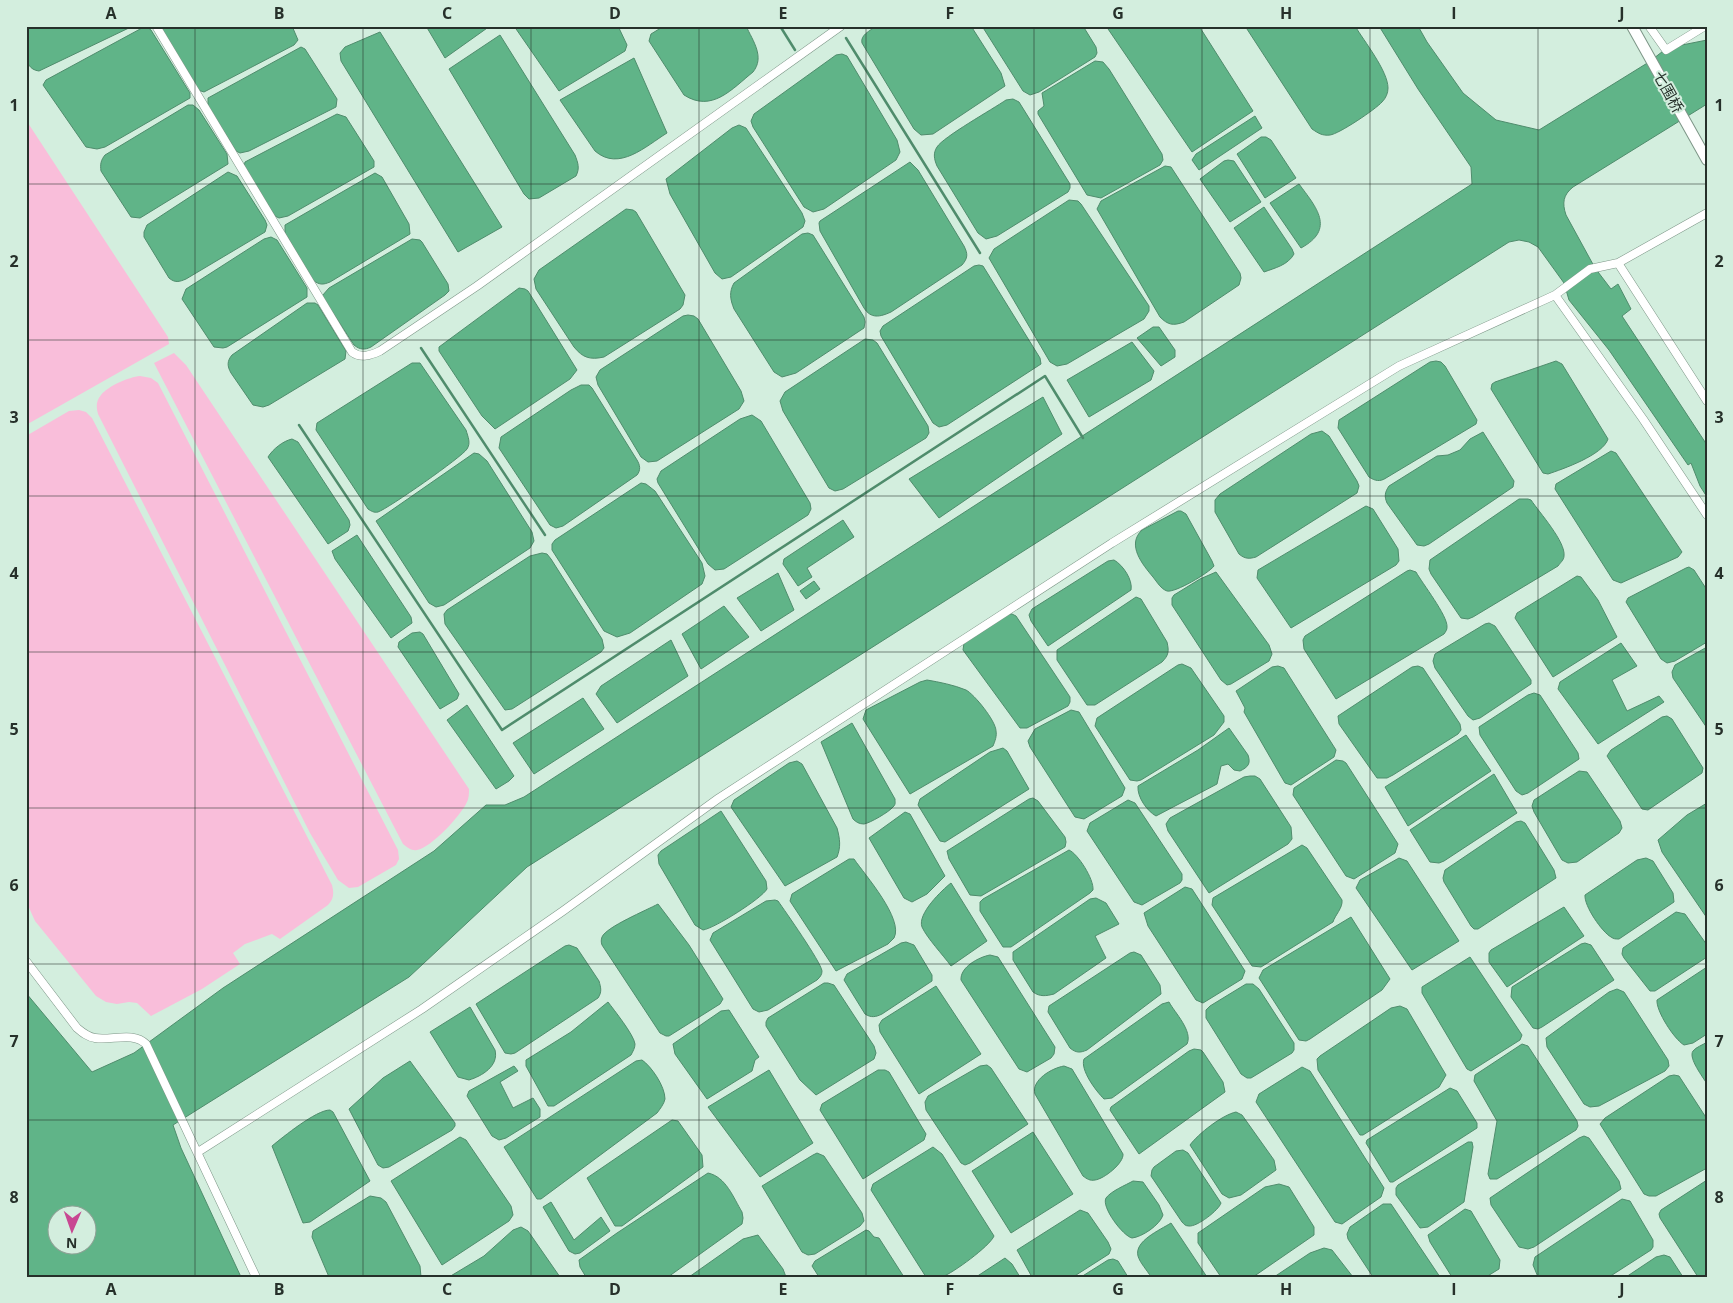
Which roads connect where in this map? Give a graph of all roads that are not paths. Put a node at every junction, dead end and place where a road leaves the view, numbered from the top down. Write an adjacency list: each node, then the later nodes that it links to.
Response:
1 (156, 26): 2 (street)
2 (841, 26)
3 (1632, 26): 6 (street, 七围桥)
4 (1649, 26): 5 (street)
5 (1705, 26)
6 (1707, 160)
7 (1707, 213): 8 (street)
8 (1618, 263): 9 (street); 10 (street)
9 (1555, 294): 11 (street); 13 (street)
10 (1707, 401)
11 (1707, 515)
12 (26, 961): 13 (street)
13 (198, 1152): 14 (street)
14 (256, 1277)

